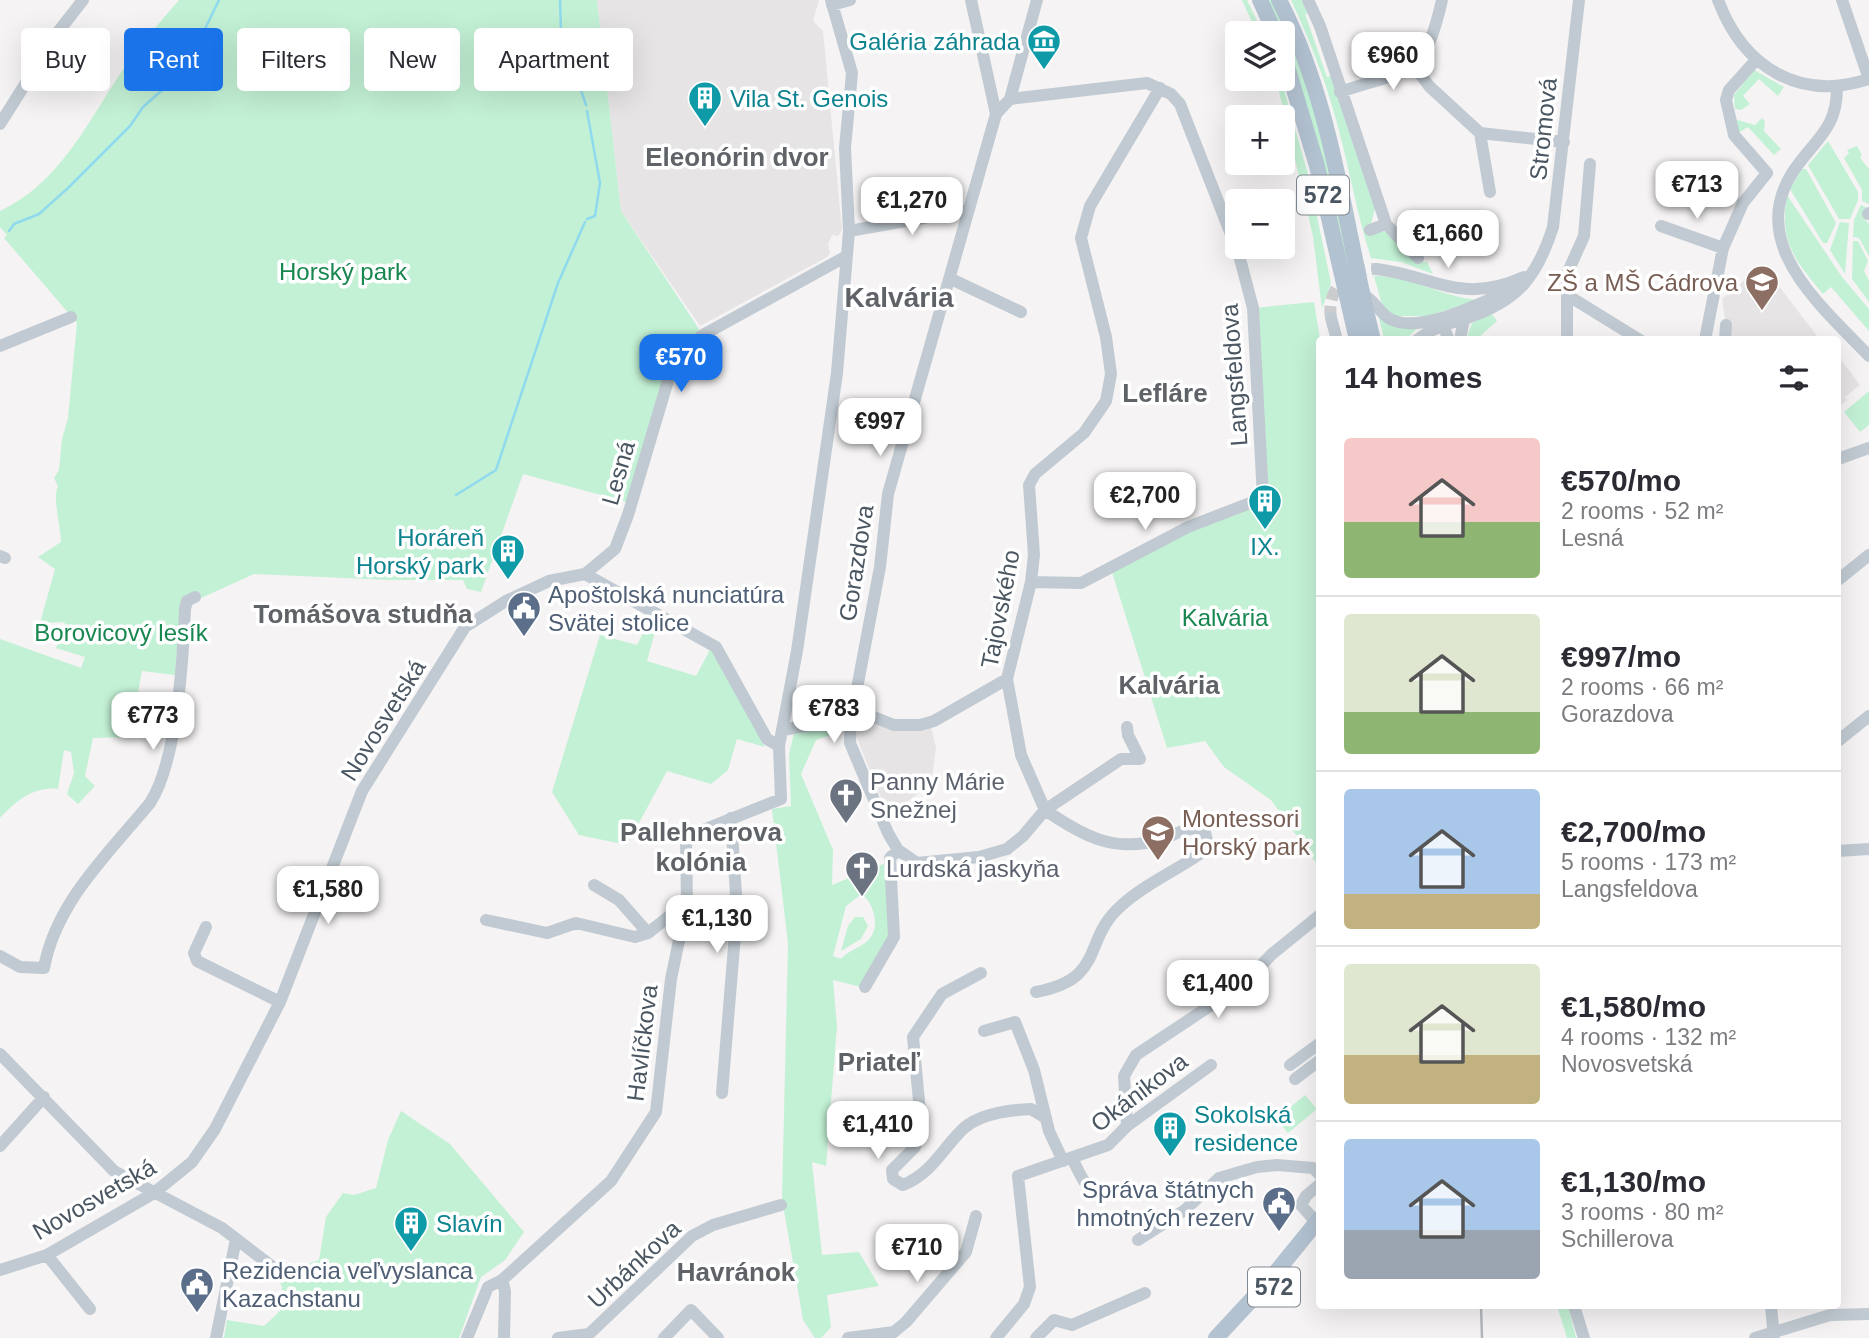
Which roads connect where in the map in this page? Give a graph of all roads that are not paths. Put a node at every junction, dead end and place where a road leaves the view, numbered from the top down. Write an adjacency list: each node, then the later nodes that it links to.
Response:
1 (850, 0): 12 (street)
2 (971, 0): 22 (street)
3 (1037, 0): 21 (street, Gorazdova)
4 (1260, 0): 13 (main road)
5 (1279, 0): 40 (main road, 572)
6 (1308, 0): 20 (street)
7 (1442, 0): 15 (street)
8 (1579, 0): 25 (street, Stromová)
9 (1718, 0): 14 (street)
10 (1842, 0): 16 (street)
11 (79, 2): 23 (street)
12 (831, 3): 32 (street)
13 (1270, 21)
14 (1756, 60): 18 (street); 33 (street)
15 (1419, 62): 20 (street); 24 (street)
16 (1869, 79): 18 (street)
17 (1160, 88): 21 (street); 65 (street, Tajovského); 65 (street, Langsfeldova)
18 (1837, 88): 59 (street)
19 (1294, 91): 49 (main road, 572)
20 (1340, 92): 29 (street)
21 (1010, 99): 22 (street, Gorazdova)
22 (996, 114): 28 (street, Gorazdova)
23 (0, 124)
24 (1480, 133): 25 (street); 27 (street)
25 (1564, 142): 36 (street, Stromová)
26 (1590, 164): 41 (street)
27 (1490, 192)
28 (968, 210): 32 (street); 39 (street, Gorazdova)
29 (1386, 223): 31 (street); 35 (street)
30 (1661, 226): 33 (street)
31 (1370, 230)
32 (849, 231): 34 (street)
33 (1723, 248): 56 (street)
34 (845, 257): 63 (street, Lesná); 71 (street)
35 (1418, 258)
36 (1541, 260): 38 (street, Stromová); 44 (street, Stromová)
37 (1377, 269): 38 (street)
38 (1524, 278): 44 (street, Stromová)
39 (951, 279): 42 (street); 69 (street, Gorazdova)
40 (1362, 294): 44 (street); 50 (main road, 572)
41 (1567, 295): 54 (street); 55 (street)
42 (1021, 312)
43 (71, 317): 58 (street)
44 (1458, 317): 47 (street); 53 (street)
45 (1331, 318): 48 (street)
46 (1726, 325): 57 (street)
47 (1443, 326): 51 (street); 52 (street)
48 (1336, 336)
49 (1356, 336)
50 (1372, 336)
51 (1424, 336)
52 (1448, 336)
53 (1460, 336)
54 (1567, 336)
55 (1634, 336)
56 (1706, 336)
57 (1725, 336)
58 (0, 346)
59 (1869, 356)
60 (1869, 448): 61 (street)
61 (1841, 458)
62 (1869, 555): 64 (street)
63 (585, 574): 73 (street); 89 (street, Novosvetská)
64 (1841, 578)
65 (1031, 582): 67 (street, Tajovského)
66 (195, 597): 85 (street)
67 (1007, 679): 69 (street); 74 (street, Tajovského)
68 (1869, 716): 72 (street)
69 (851, 720): 71 (street); 77 (street, Gorazdova)
70 (1127, 727): 74 (street)
71 (783, 730): 73 (street)
72 (1841, 739)
73 (779, 746): 75 (street, Havlíčkova)
74 (1045, 810): 77 (street); 88 (street)
75 (731, 818): 80 (street, Havlíčkova); 97 (street)
76 (1869, 849): 78 (street)
77 (898, 850): 87 (street)
78 (1841, 851)
79 (594, 885): 84 (street)
80 (687, 902): 84 (street); 117 (street, Havlíčkova)
81 (1316, 918): 100 (street)
82 (486, 920): 84 (street)
83 (206, 927): 89 (street)
84 (648, 933)
85 (0, 956)
86 (981, 973): 99 (street)
87 (864, 987)
88 (1035, 992)
89 (280, 1002): 106 (street, Novosvetská)
90 (984, 1031): 99 (street)
91 (1316, 1046): 95 (street)
92 (0, 1054): 98 (street)
93 (1316, 1063): 96 (street)
94 (1210, 1065): 100 (street, Okánikova)
95 (1290, 1065)
96 (1295, 1080)
97 (722, 1093)
98 (44, 1097): 101 (street); 106 (street)
99 (1046, 1118): 102 (street)
100 (1127, 1126): 102 (street, Okánikova)
101 (0, 1146)
102 (1067, 1159): 105 (street); 131 (street, Okánikova)
103 (1316, 1171): 113 (street)
104 (1316, 1187): 109 (street)
105 (1128, 1188)
106 (154, 1193): 112 (street); 114 (street, Novosvetská)
107 (780, 1205): 127 (street, Urbánkova)
108 (976, 1216): 130 (street)
109 (1316, 1223)
110 (1316, 1227): 133 (main road, 572)
111 (1316, 1228): 134 (main road, 572)
112 (236, 1239): 116 (street); 124 (street)
113 (1138, 1240)
114 (47, 1255): 115 (street, Novosvetská); 119 (street)
115 (0, 1270)
116 (278, 1271)
117 (502, 1280): 125 (street, Havlíčkova); 126 (street)
118 (1146, 1293): 132 (street)
119 (90, 1309)
120 (1575, 1309): 135 (street)
121 (1771, 1309): 123 (street)
122 (1869, 1314): 123 (street)
123 (1774, 1335): 136 (street)
124 (216, 1338)
125 (467, 1338)
126 (504, 1338)
127 (558, 1338)
128 (664, 1338): 129 (street)
129 (718, 1338)
130 (848, 1338)
131 (996, 1338)
132 (1036, 1338)
133 (1216, 1338)
134 (1228, 1338)
135 (1584, 1338)
136 (1755, 1338)

